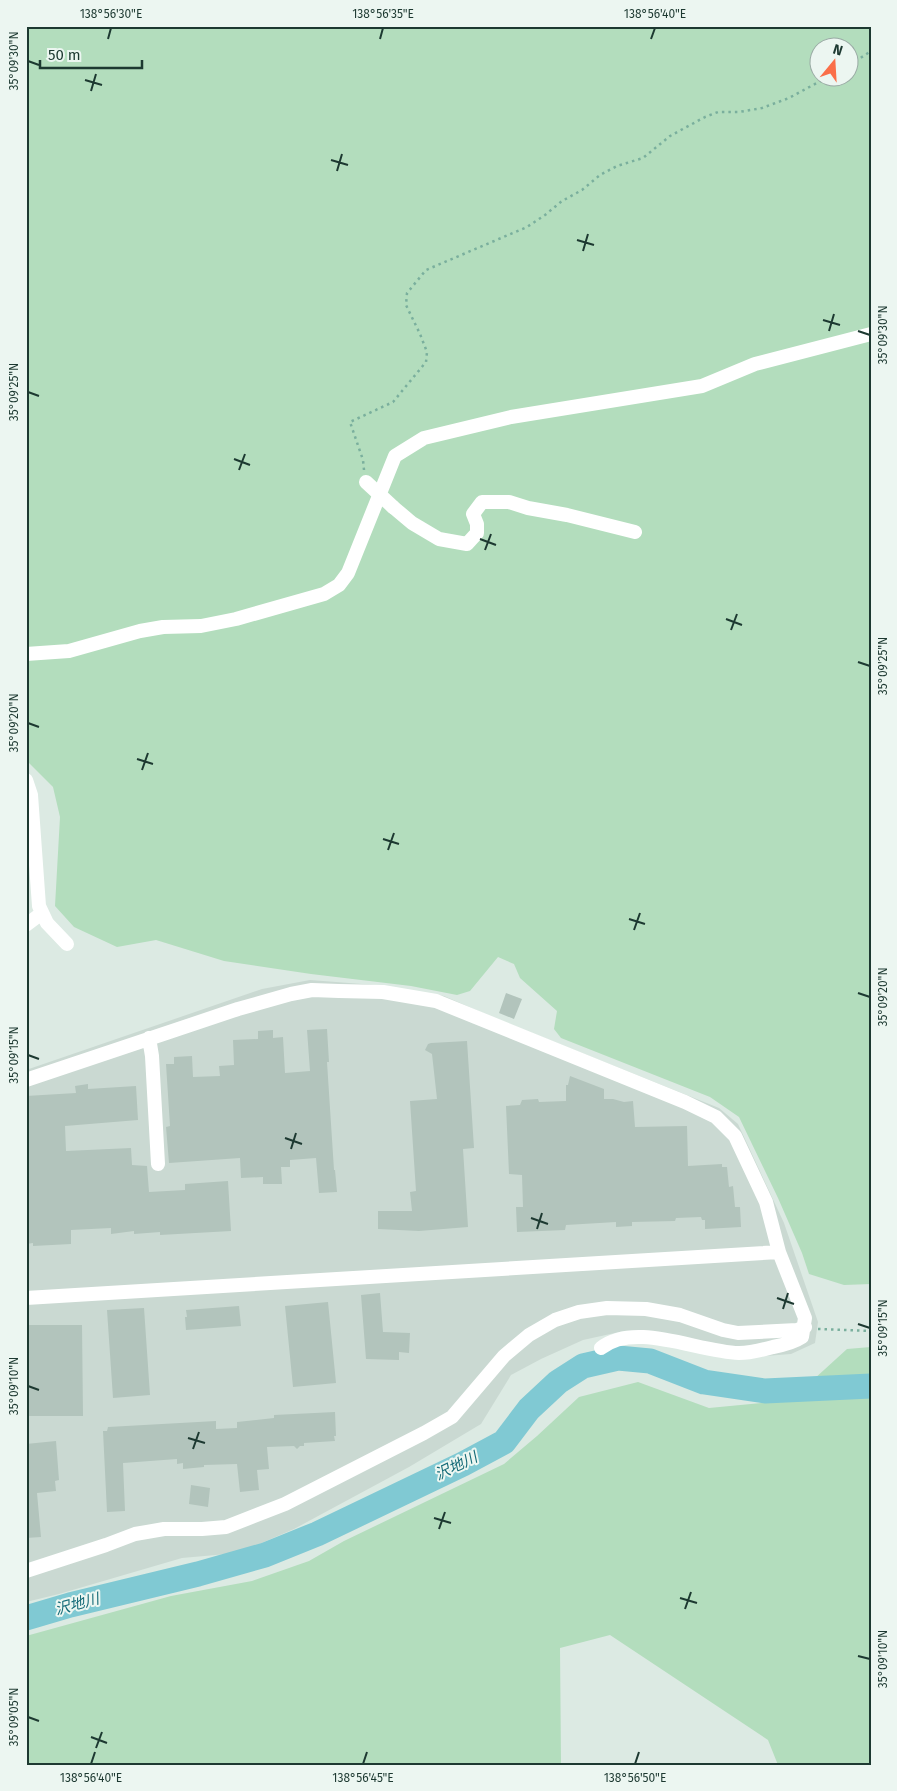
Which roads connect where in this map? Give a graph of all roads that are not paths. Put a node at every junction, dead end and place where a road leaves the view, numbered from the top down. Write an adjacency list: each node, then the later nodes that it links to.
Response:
1 (871, 334): 4 (street)
2 (366, 482): 3 (street, bridge)
3 (635, 532)
4 (26, 654)
5 (26, 780): 6 (street)
6 (42, 913): 7 (street); 8 (street)
7 (26, 924)
8 (67, 944)
9 (149, 1038): 10 (street); 11 (street); 12 (street)
10 (26, 1080)
11 (158, 1164)
12 (779, 1252): 13 (street); 14 (street)
13 (26, 1298)
14 (805, 1327): 15 (street); 16 (street)
15 (601, 1348)
16 (26, 1571)

